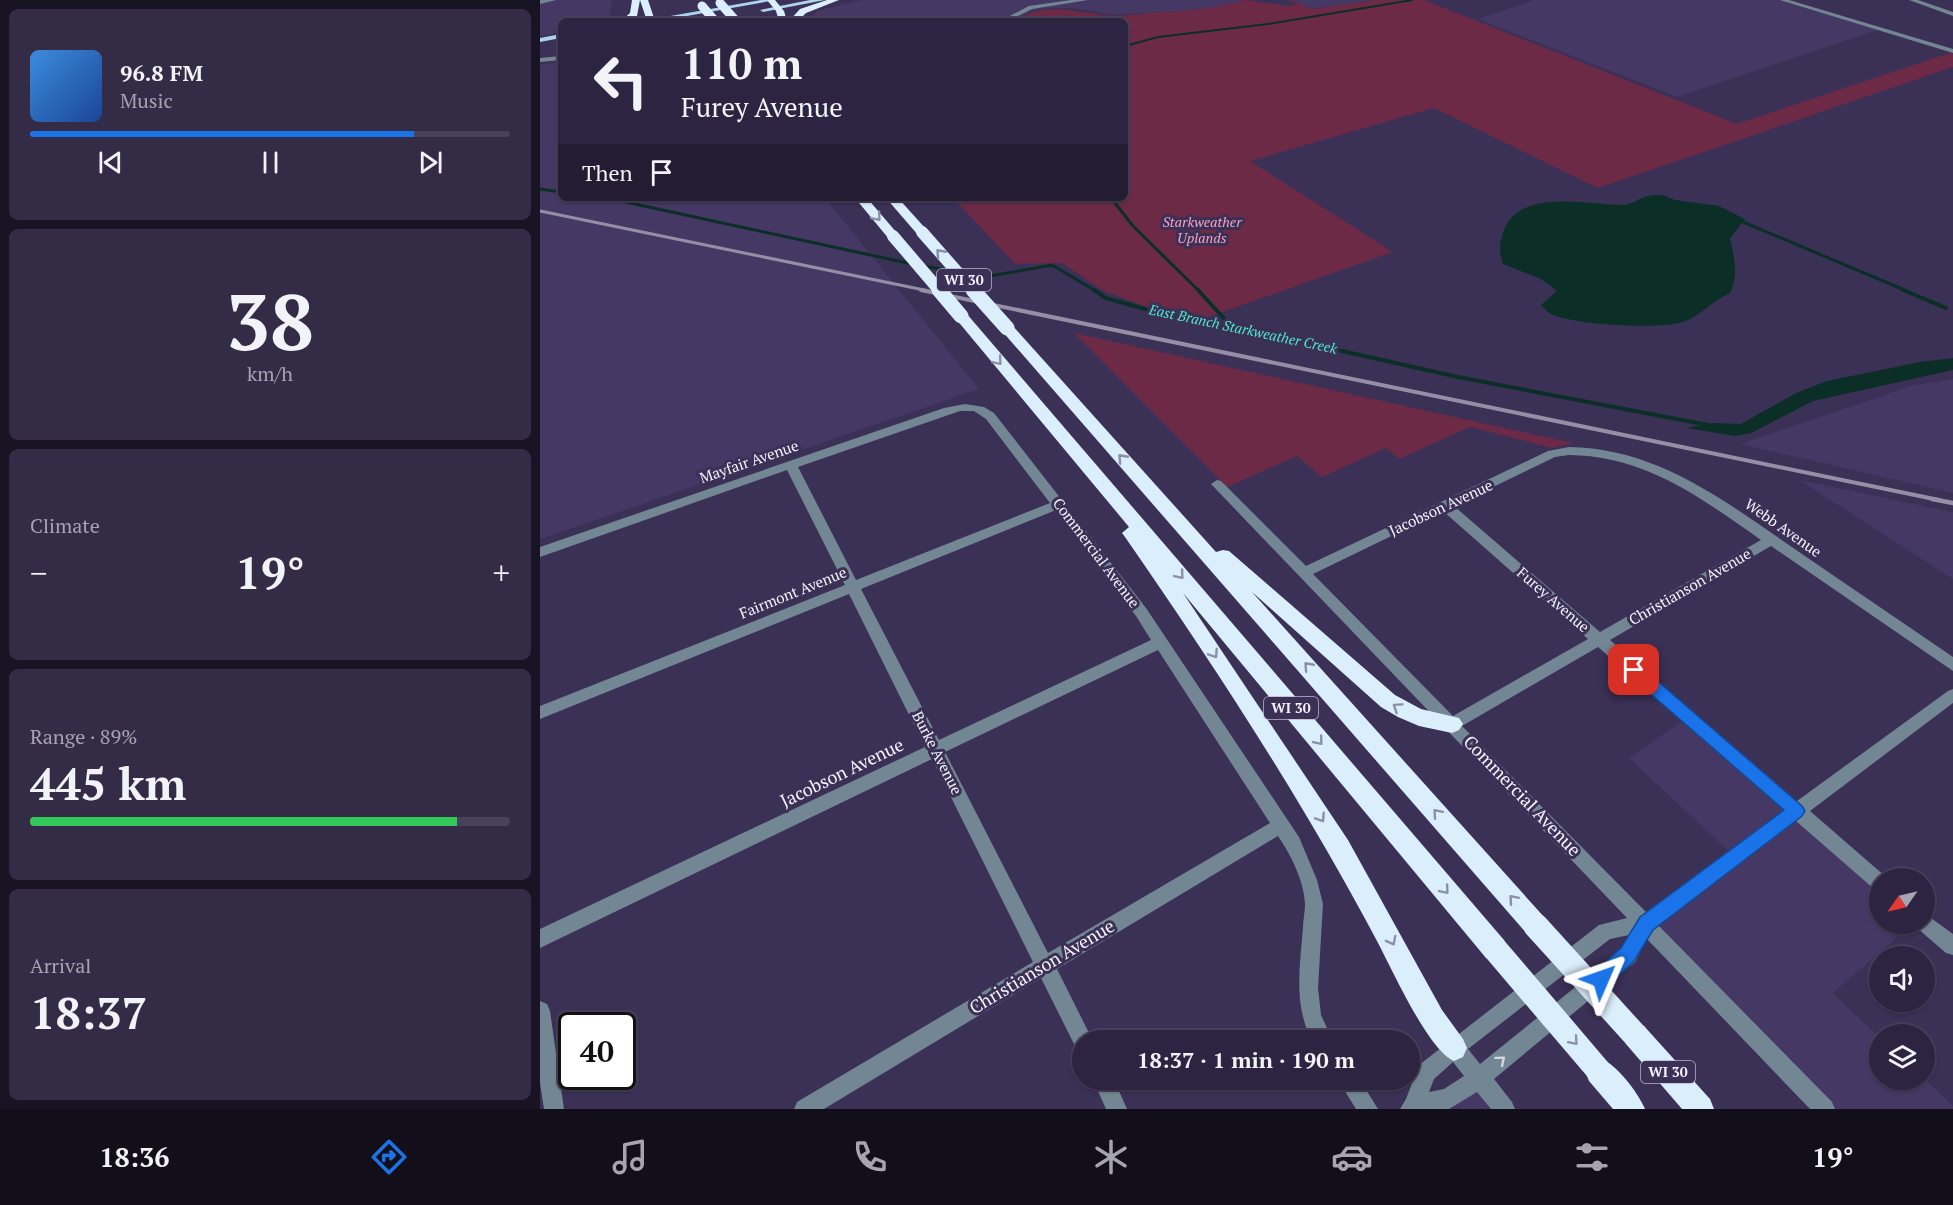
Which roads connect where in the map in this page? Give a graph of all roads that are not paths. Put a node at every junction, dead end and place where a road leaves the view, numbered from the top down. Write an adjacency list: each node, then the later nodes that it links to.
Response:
1 (553, 0): 10 (street)
2 (636, 0): 14 (highway)
3 (644, 0): 15 (highway)
4 (822, 0): 11 (main road)
5 (835, 0): 21 (highway)
6 (1086, 0): 22 (street)
7 (1783, 0): 25 (street)
8 (1912, 0): 13 (street)
9 (719, 1): 19 (highway, bridge)
10 (540, 2)
11 (774, 2): 16 (main road); 18 (main road); 20 (highway)
12 (699, 3): 17 (highway, bridge)
13 (1953, 14)
14 (629, 18)
15 (648, 18)
16 (669, 18)
17 (712, 18)
18 (713, 18)
19 (733, 18)
20 (782, 18)
21 (796, 18)
22 (1009, 18)
23 (558, 37): 24 (main road)
24 (540, 40)
25 (1953, 51)
26 (558, 58): 27 (street)
27 (540, 60)
28 (864, 201): 33 (highway, WI 30, one-way to 33, bridge)
29 (895, 201): 35 (highway, WI 30, one-way to 29, bridge)
30 (970, 406): 32 (street, Mayfair Avenue); 36 (street, Commercial Avenue)
31 (1578, 450): 37 (street, Jacobson Avenue); 38 (street, Webb Avenue)
32 (791, 465): 39 (street, Mayfair Avenue); 41 (street, Burke Avenue)
33 (1088, 466): 60 (highway, one-way to 60); 70 (highway, WI 30, one-way to 70, bridge)
34 (1217, 484): 40 (street, Commercial Avenue)
35 (1160, 501): 47 (highway, one-way to 35); 71 (highway, WI 30, one-way to 35, bridge)
36 (1059, 504): 41 (street, Fairmont Avenue); 43 (street, Commercial Avenue)
37 (1444, 506): 40 (street, Jacobson Avenue); 42 (street, Furey Avenue)
38 (1771, 540): 42 (street, Christianson Avenue); 44 (street, Webb Avenue)
39 (540, 552)
40 (1304, 573): 47 (street, Commercial Avenue)
41 (853, 587): 46 (street, Fairmont Avenue); 48 (street, Burke Avenue)
42 (1598, 639): 47 (street, Christianson Avenue); 49 (street, Furey Avenue)
43 (1160, 642): 48 (street, Jacobson Avenue); 50 (street, Commercial Avenue)
44 (1953, 665)
45 (1953, 694): 49 (street)
46 (540, 713)
47 (1452, 724): 52 (street, Commercial Avenue)
48 (936, 750): 54 (street, Jacobson Avenue); 56 (street, Burke Avenue)
49 (1796, 811): 51 (street, Furey Avenue); 52 (street)
50 (1281, 825): 56 (street, Christianson Avenue); 59 (street, Commercial Avenue)
51 (1869, 874)
52 (1646, 923): 60 (street); 61 (street, one-way to 52); 72 (street, Commercial Avenue)
53 (1935, 931): 55 (street)
54 (540, 939)
55 (1953, 946)
56 (1044, 965): 58 (street, Burke Avenue); 66 (street, Christianson Avenue)
57 (540, 1011): 65 (street)
58 (1077, 1030)
59 (1318, 1030)
60 (1454, 1048): 61 (street); 64 (street)
61 (1479, 1078): 64 (street); 69 (street)
62 (1108, 1090): 67 (street)
63 (1355, 1090): 68 (street)
64 (1412, 1107)
65 (554, 1109)
66 (804, 1109)
67 (1117, 1109)
68 (1368, 1109)
69 (1505, 1109)
70 (1631, 1109)
71 (1700, 1109)
72 (1825, 1109)

